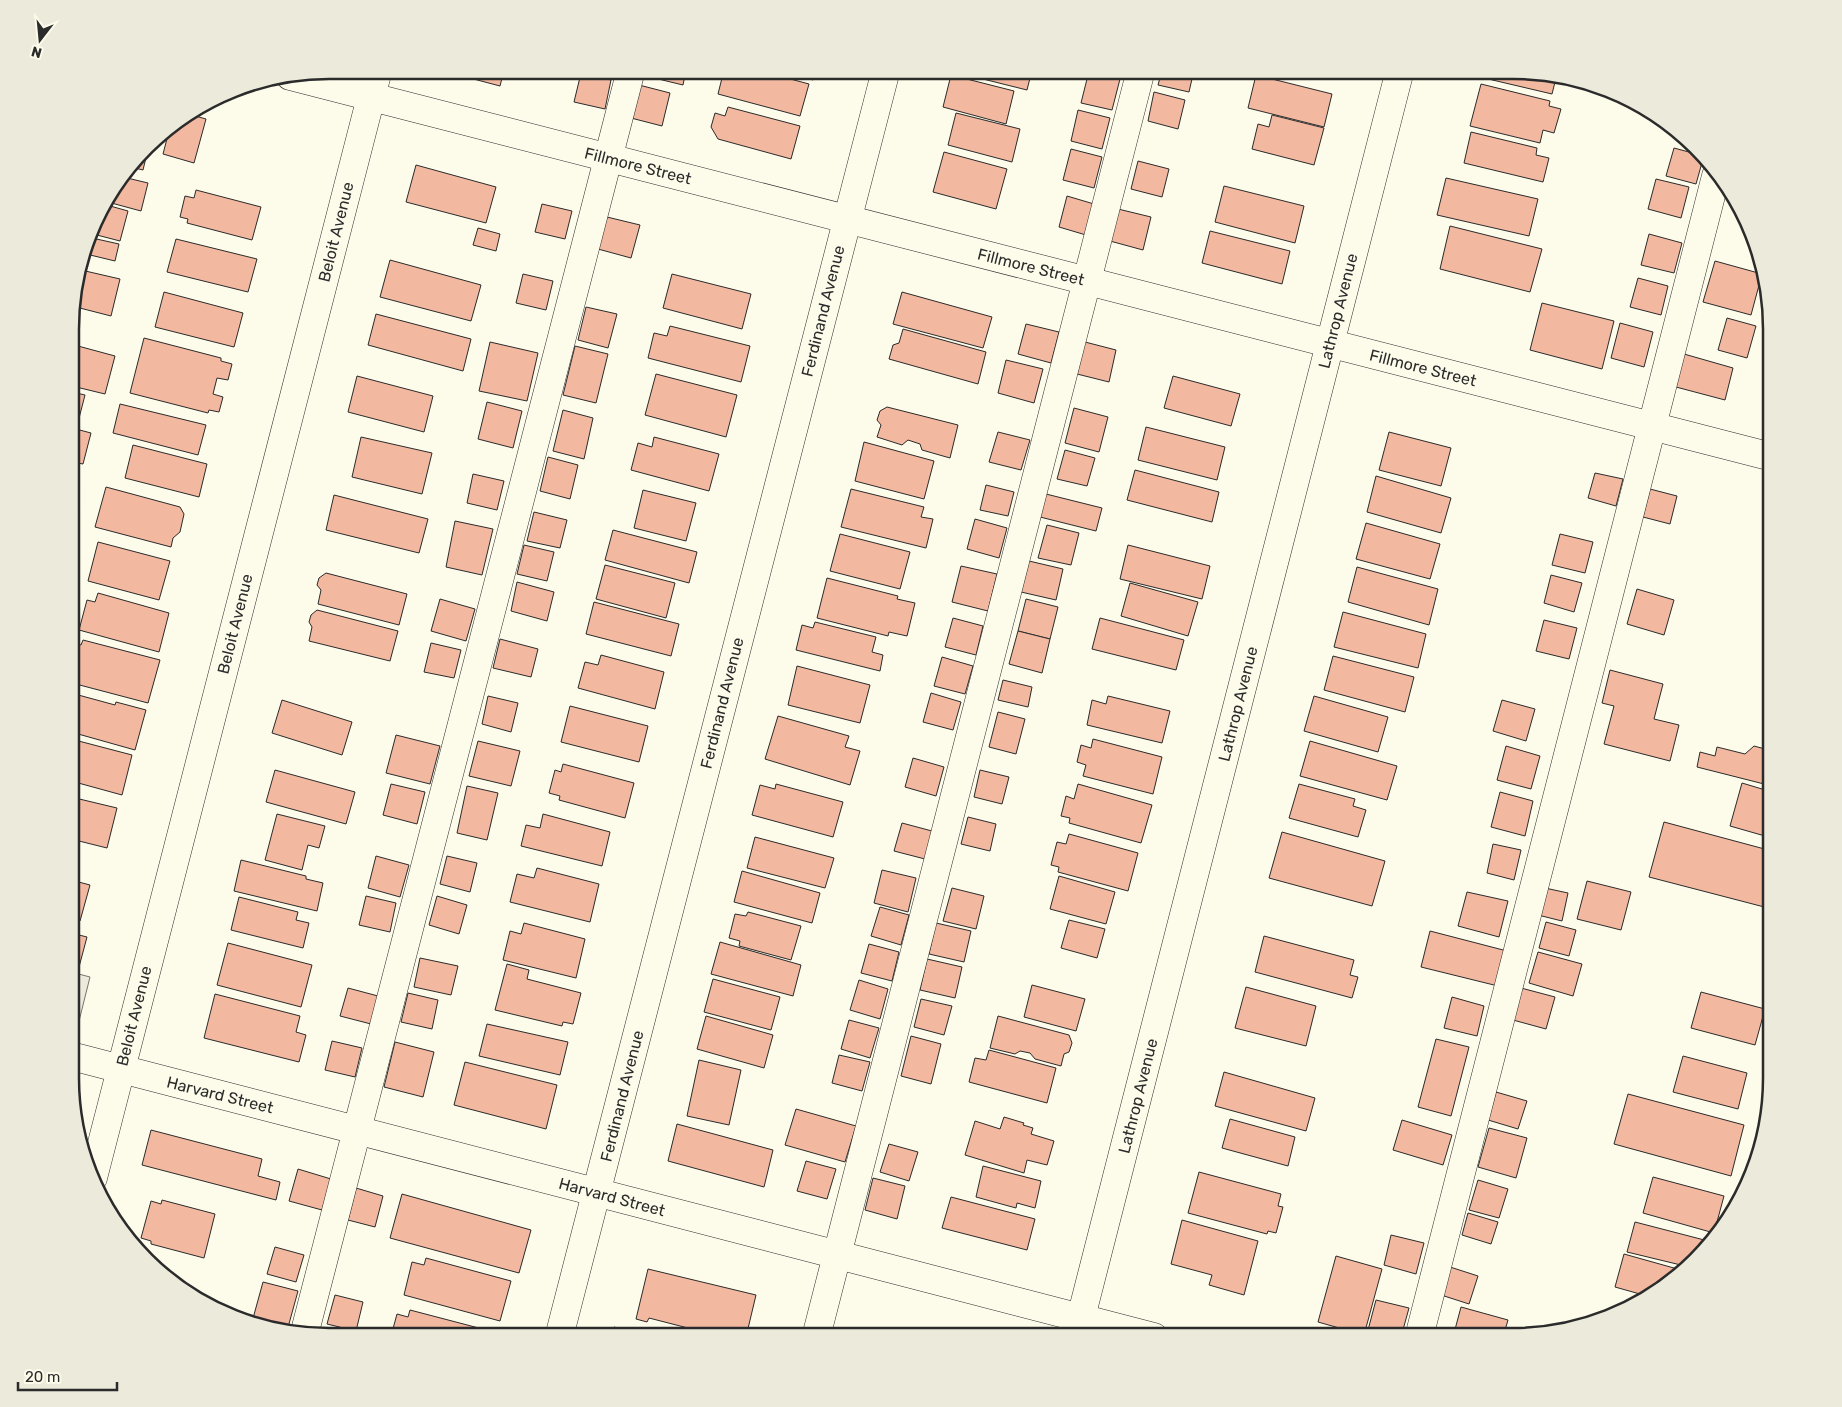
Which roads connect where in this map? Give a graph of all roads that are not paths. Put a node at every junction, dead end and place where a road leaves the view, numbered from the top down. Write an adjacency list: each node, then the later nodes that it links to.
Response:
1 (375, 79): 7 (street, Beloit Avenue)
2 (629, 79): 8 (street)
3 (884, 79): 10 (street, Ferdinand Avenue)
4 (1139, 79): 11 (street)
5 (1398, 79): 12 (street, Lathrop Avenue)
6 (304, 80): 7 (street, Fillmore Street)
7 (370, 98): 8 (street, Fillmore Street); 16 (street, Beloit Avenue)
8 (608, 158): 10 (street, Fillmore Street); 17 (street)
9 (1715, 181): 13 (street)
10 (847, 219): 11 (street, Fillmore Street); 19 (street, Ferdinand Avenue)
11 (1088, 282): 12 (street, Fillmore Street); 20 (street)
12 (1330, 344): 13 (street, Fillmore Street); 22 (street, Lathrop Avenue)
13 (1652, 426): 14 (street, Fillmore Street); 25 (street)
14 (1763, 455)
15 (79, 1058): 16 (street, Harvard Street)
16 (120, 1069): 17 (street, Harvard Street); 18 (street, Beloit Avenue)
17 (357, 1130): 19 (street, Harvard Street); 21 (street)
18 (96, 1168)
19 (596, 1193): 20 (street, Harvard Street); 23 (street, Ferdinand Avenue)
20 (836, 1255): 22 (street, Harvard Street); 24 (street)
21 (306, 1327)
22 (1078, 1327)
23 (561, 1328)
24 (818, 1328)
25 (1421, 1328)

